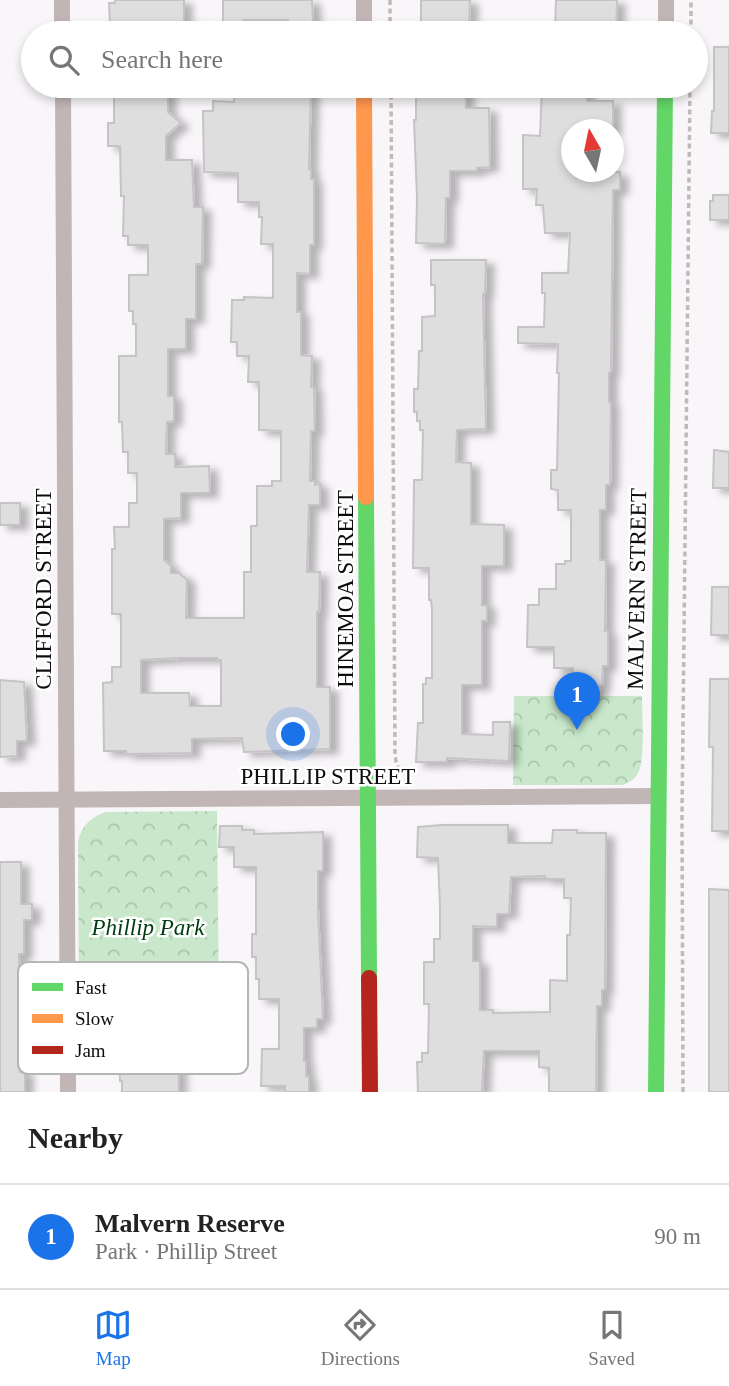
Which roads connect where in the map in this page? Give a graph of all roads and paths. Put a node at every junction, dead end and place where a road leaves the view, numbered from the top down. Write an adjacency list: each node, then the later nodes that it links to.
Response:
1 (62, 0): 6 (street)
2 (364, 0): 7 (street)
3 (390, 0): 8 (path)
4 (666, 0): 9 (street)
5 (691, 0): 10 (path)
6 (62, 21)
7 (364, 21)
8 (390, 21)
9 (666, 21)
10 (691, 21)
11 (63, 98): 20 (street, CLIFFORD STREET)
12 (365, 98): 18 (street, HINEMOA STREET)
13 (391, 98): 16 (path)
14 (665, 98): 17 (street, MALVERN STREET)
15 (690, 98): 26 (path)
16 (406, 782)
17 (657, 796): 18 (street, PHILLIP STREET); 25 (street, MALVERN STREET)
18 (369, 799): 20 (street, PHILLIP STREET); 24 (street, HINEMOA STREET)
19 (0, 800): 20 (street, PHILLIP STREET)
20 (67, 800): 21 (street, CLIFFORD STREET)
21 (68, 962)
22 (68, 1074): 23 (street, CLIFFORD STREET)
23 (68, 1092)
24 (370, 1092)
25 (656, 1092)
26 (683, 1092)

